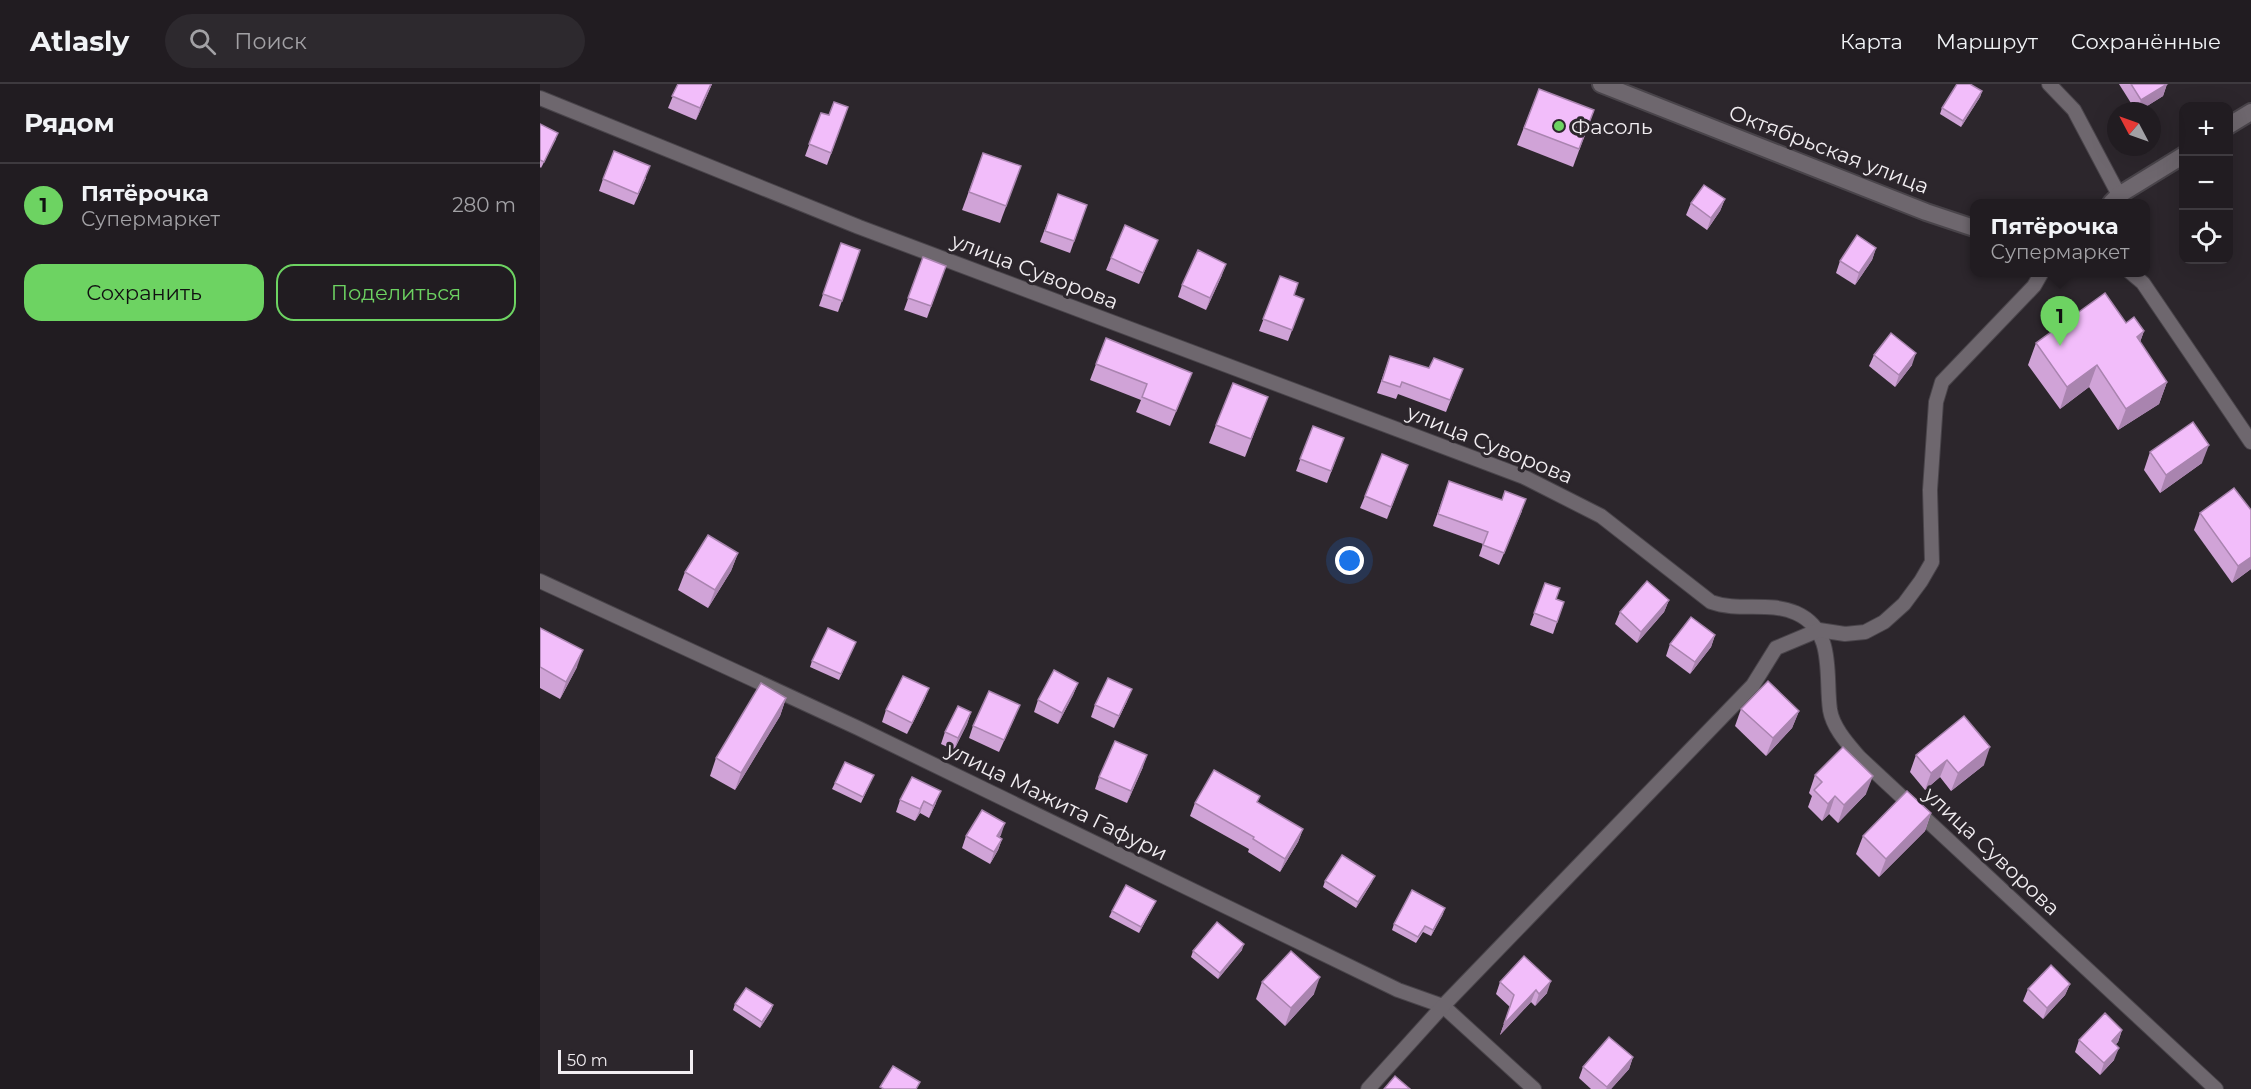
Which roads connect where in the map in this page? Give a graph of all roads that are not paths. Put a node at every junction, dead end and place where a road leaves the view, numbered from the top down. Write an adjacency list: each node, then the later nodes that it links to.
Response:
1 (1601, 84): 8 (street, Октябрьская улица)
2 (2049, 84): 7 (street)
3 (540, 98): 13 (street, улица Суворова)
4 (2251, 112): 5 (street)
5 (2233, 123)
6 (2182, 156): 7 (street)
7 (2115, 199)
8 (1970, 227)
9 (2040, 277): 13 (street)
10 (2135, 277): 11 (street)
11 (2251, 442)
12 (540, 580): 14 (street, улица Мажита Гафури)
13 (1819, 630): 14 (street); 17 (street, улица Суворова)
14 (1443, 1006): 15 (street); 16 (street, улица Мажита Гафури)
15 (1368, 1089)
16 (1534, 1089)
17 (2216, 1089)

